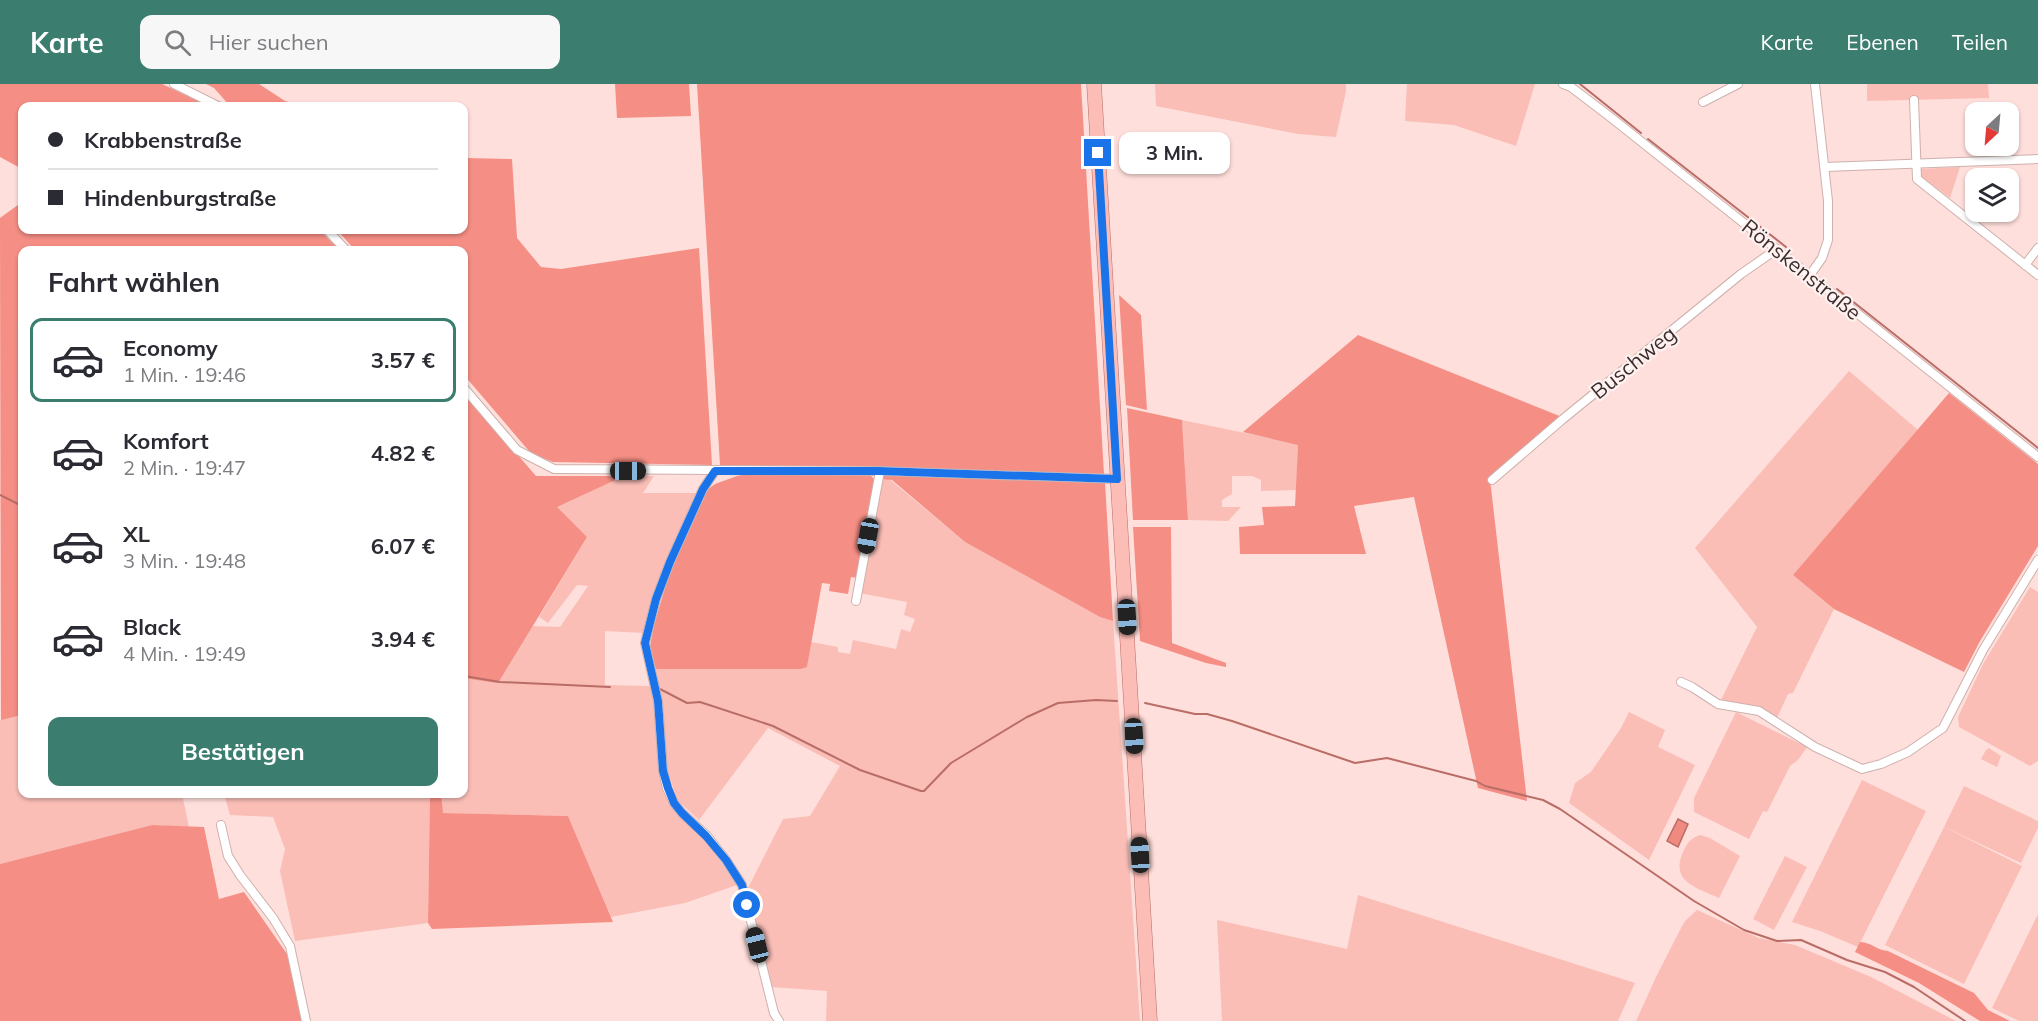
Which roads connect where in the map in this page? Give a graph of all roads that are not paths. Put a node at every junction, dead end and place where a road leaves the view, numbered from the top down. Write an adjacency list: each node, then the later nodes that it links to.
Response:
1 (174, 84): 7 (street)
2 (1094, 84): 23 (main road)
3 (1563, 84): 15 (street, Rönskenstraße)
4 (1738, 84): 8 (street)
5 (1815, 84): 11 (street)
6 (1914, 100): 10 (street)
7 (210, 102)
8 (1703, 102)
9 (2038, 159): 10 (street)
10 (1916, 163): 11 (street); 16 (street)
11 (1825, 167): 17 (street)
12 (331, 234): 13 (street)
13 (342, 246)
14 (2038, 248): 16 (street)
15 (1777, 249): 17 (street, Rönskenstraße); 24 (street, Buschweg)
16 (2025, 265): 18 (street)
17 (1810, 275): 20 (street, Rönskenstraße)
18 (2038, 275)
19 (468, 393): 21 (street)
20 (2038, 457)
21 (715, 471): 22 (street); 30 (street)
22 (879, 471): 23 (street); 26 (street)
23 (1117, 479): 31 (main road)
24 (1492, 480)
25 (2038, 560): 27 (street)
26 (856, 601)
27 (1681, 682)
28 (221, 825): 29 (street)
29 (306, 1021)
30 (779, 1021)
31 (1150, 1021)

